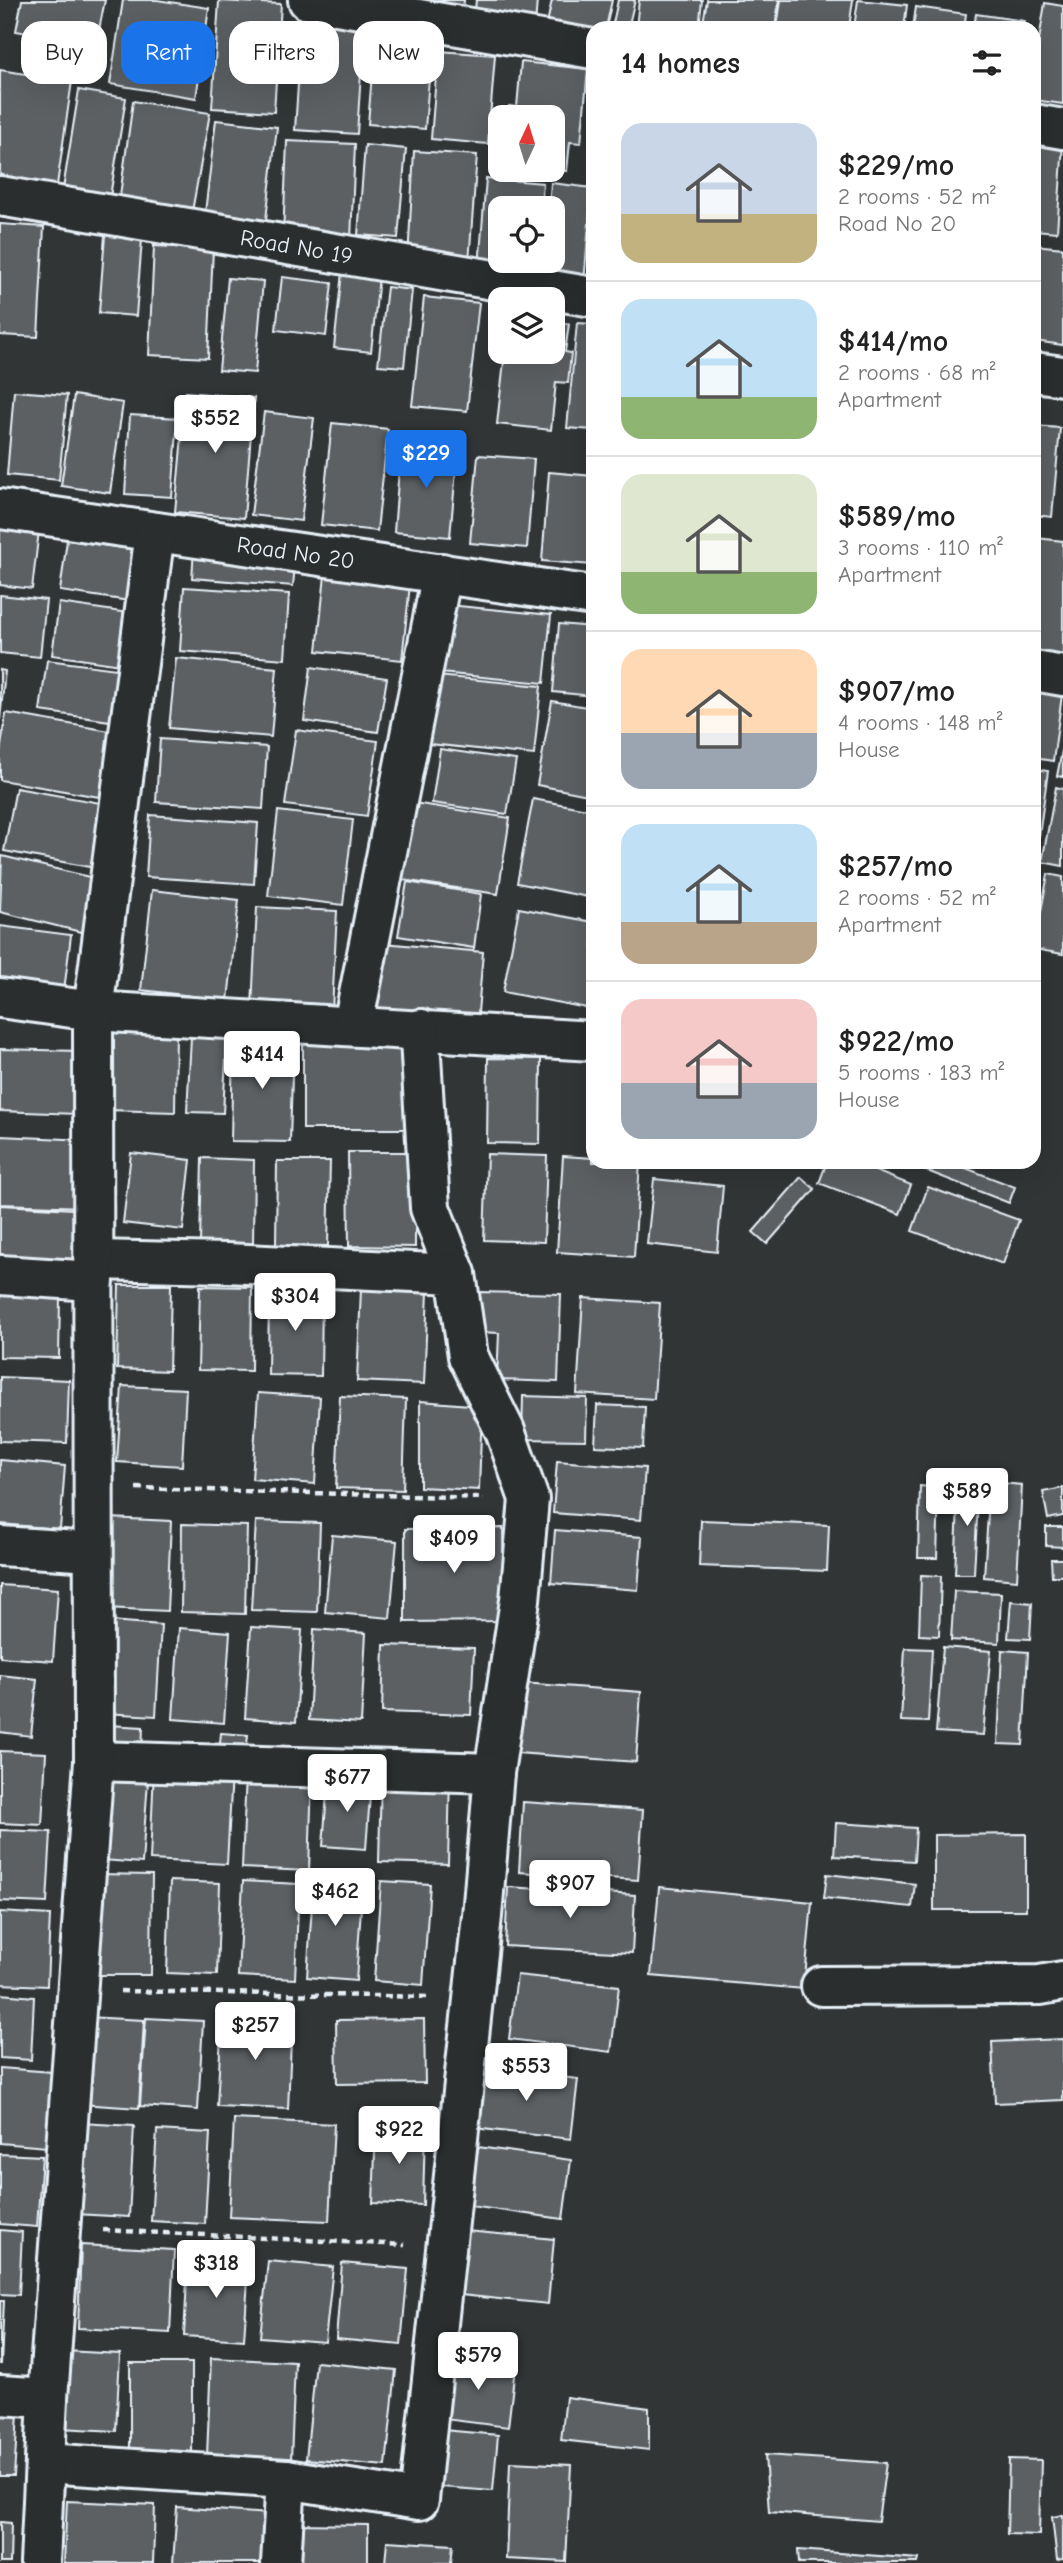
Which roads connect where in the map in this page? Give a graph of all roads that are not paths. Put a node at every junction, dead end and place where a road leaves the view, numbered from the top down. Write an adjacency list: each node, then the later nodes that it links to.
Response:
1 (308, 0): 2 (street)
2 (586, 48)
3 (1041, 125): 4 (street)
4 (1063, 129)
5 (0, 196): 6 (street, Road No 19)
6 (586, 295)
7 (1041, 373): 8 (street)
8 (1063, 376)
9 (0, 509): 10 (street, Road No 20)
10 (155, 532): 11 (street, Road No 20); 16 (street)
11 (442, 573): 12 (street, Road No 20); 17 (street)
12 (586, 595)
13 (1041, 672): 14 (street)
14 (1063, 676)
15 (0, 998): 16 (street)
16 (93, 1011): 17 (street); 20 (street)
17 (353, 1025): 18 (street)
18 (421, 1029): 19 (street); 22 (street)
19 (586, 1041)
20 (94, 1270): 21 (street); 22 (street); 24 (street)
21 (0, 1275)
22 (456, 1275): 26 (street)
23 (0, 1546): 24 (street)
24 (93, 1552): 25 (street)
25 (94, 1761): 26 (street); 30 (street)
26 (494, 1773): 32 (street)
27 (1063, 1981): 28 (street)
28 (821, 1986)
29 (0, 2395): 30 (street)
30 (48, 2398): 31 (street)
31 (45, 2463): 32 (street); 33 (street)
32 (286, 2479): 34 (street)
33 (40, 2563)
34 (281, 2563)

